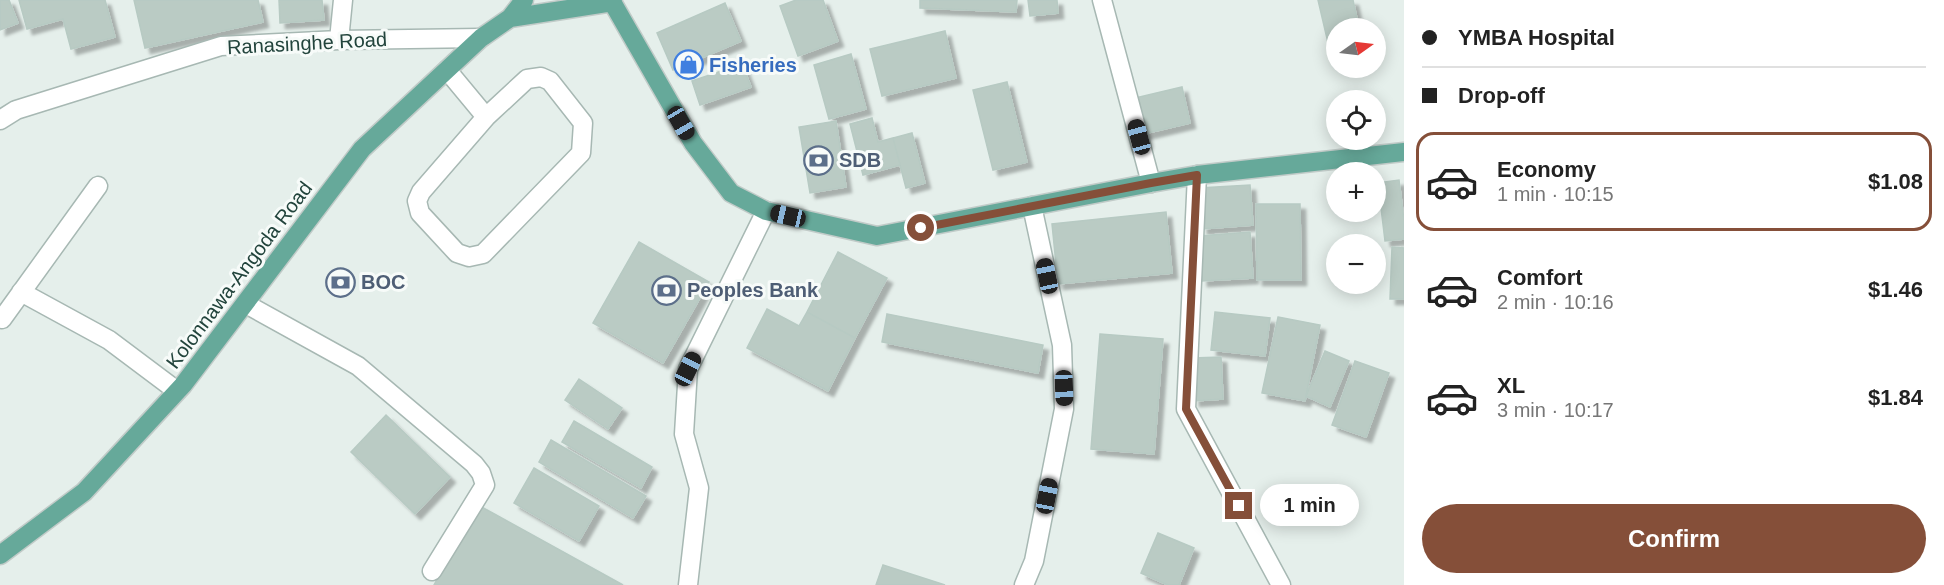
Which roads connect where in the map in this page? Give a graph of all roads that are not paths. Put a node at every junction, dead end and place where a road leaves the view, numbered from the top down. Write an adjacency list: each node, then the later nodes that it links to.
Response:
1 (344, 0): 7 (street)
2 (524, 0): 5 (main road, Kolonnawa-Angoda Road)
3 (1102, 0): 13 (street)
4 (612, 1): 5 (main road, Kolonnawa-Angoda Road); 16 (main road)
5 (510, 18): 6 (main road, Kolonnawa-Angoda Road)
6 (481, 38): 7 (street, Ranasinghe Road); 8 (main road, Kolonnawa-Angoda Road)
7 (339, 40): 10 (street, Ranasinghe Road)
8 (447, 70): 9 (street); 18 (main road, Kolonnawa-Angoda Road)
9 (486, 117): 9 (street)
10 (0, 120)
11 (1404, 152): 12 (main road)
12 (1197, 175): 13 (main road); 25 (street)
13 (1151, 183): 15 (main road)
14 (98, 186): 17 (street)
15 (1032, 207): 16 (main road); 24 (street)
16 (766, 211): 23 (street)
17 (21, 292): 19 (street); 20 (street)
18 (246, 304): 20 (main road, Kolonnawa-Angoda Road); 22 (street)
19 (2, 319)
20 (177, 391): 21 (main road, Kolonnawa-Angoda Road)
21 (0, 555)
22 (432, 571)
23 (688, 585)
24 (1024, 585)
25 (1281, 585)

